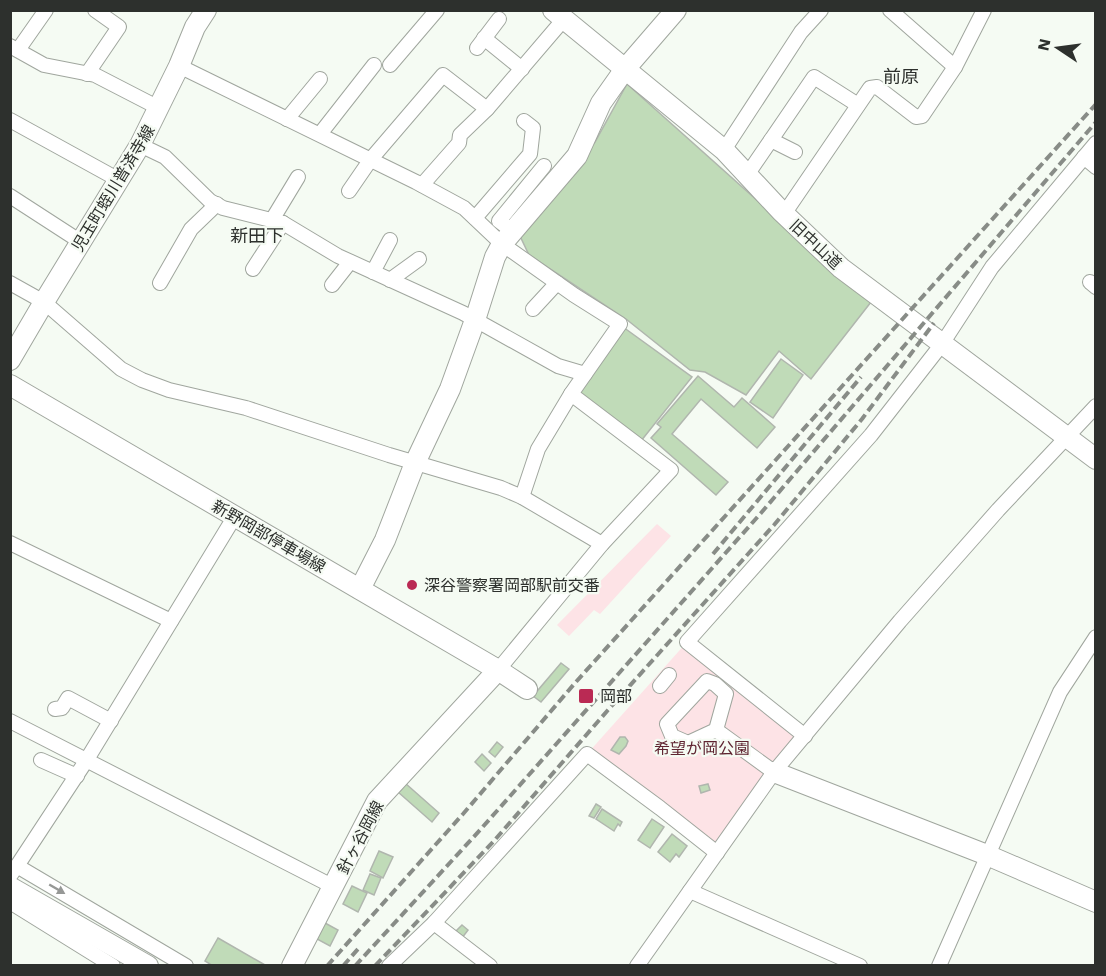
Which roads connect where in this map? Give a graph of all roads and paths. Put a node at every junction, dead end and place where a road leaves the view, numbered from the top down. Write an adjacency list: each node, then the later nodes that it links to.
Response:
1 (46, 10): 11 (street)
2 (95, 10): 18 (street)
3 (206, 10): 14 (street, 児玉町蛭川普済寺線)
4 (436, 10): 13 (street)
5 (676, 10): 17 (street)
6 (821, 10): 30 (street)
7 (890, 10): 15 (street)
8 (984, 10): 15 (street)
9 (559, 15): 16 (street); 17 (street, 旧中山道)
10 (499, 19): 16 (street)
11 (14, 48): 18 (street)
12 (374, 65): 26 (street)
13 (390, 65)
14 (179, 66): 21 (street, 児玉町蛭川普済寺線); 23 (street)
15 (955, 67): 20 (street)
16 (522, 69): 22 (street)
17 (625, 69): 30 (street, 旧中山道); 46 (street)
18 (87, 74): 21 (street)
19 (320, 79): 23 (street)
20 (858, 105): 27 (street); 43 (street)
21 (159, 108): 29 (street, 児玉町蛭川普済寺線)
22 (487, 109): 33 (street); 39 (street)
23 (287, 119): 26 (street)
24 (10, 120): 38 (street)
25 (524, 121): 44 (street)
26 (320, 135): 33 (street)
27 (771, 140): 31 (street); 36 (street)
28 (1095, 143): 32 (street)
29 (140, 145): 38 (street, 児玉町蛭川普済寺線); 42 (street)
30 (724, 150): 36 (street, 旧中山道)
31 (795, 152)
32 (1084, 157): 35 (street); 61 (street)
33 (370, 159): 39 (street); 40 (street)
34 (544, 166): 46 (street)
35 (1095, 167)
36 (747, 175): 43 (street, 旧中山道)
37 (298, 177): 45 (street)
38 (120, 180): 48 (street, 児玉町蛭川普済寺線)
39 (422, 185): 44 (street)
40 (350, 191)
41 (10, 196): 48 (street)
42 (217, 204): 45 (street); 55 (street)
43 (784, 214): 61 (street, 旧中山道)
44 (475, 218): 46 (street)
45 (278, 221): 50 (street); 51 (street)
46 (507, 238): 56 (street); 60 (street)
47 (390, 240): 52 (street)
48 (81, 242): 58 (street, 児玉町蛭川普済寺線)
49 (418, 259): 53 (street)
50 (350, 262): 52 (street); 57 (street)
51 (253, 269)
52 (373, 272): 53 (street)
53 (390, 280): 60 (street)
54 (10, 283): 58 (street)
55 (160, 283)
56 (557, 283): 59 (street); 63 (street)
57 (332, 285)
58 (44, 302): 62 (street, 児玉町蛭川普済寺線); 69 (street)
59 (533, 309)
60 (475, 320): 63 (street); 69 (street)
61 (942, 345): 67 (street, 旧中山道); 83 (street)
62 (10, 360)
63 (585, 374): 65 (street)
64 (10, 385): 71 (street, 新野岡部停車場線)
65 (571, 394): 70 (street); 73 (street)
66 (1095, 405): 67 (street)
67 (1067, 437): 68 (street, 旧中山道); 83 (street)
68 (1095, 459)
69 (415, 463): 70 (street); 74 (street)
70 (522, 497): 73 (street)
71 (235, 516): 74 (street, 新野岡部停車場線); 75 (street)
72 (10, 543): 75 (street)
73 (603, 544): 77 (street)
74 (360, 589): 77 (street, 新野岡部停車場線)
75 (171, 621): 80 (street)
76 (1095, 637): 89 (street)
77 (498, 670): 78 (street, 新野岡部停車場線); 92 (street, 針ヶ谷岡線)
78 (527, 689)
79 (55, 709): 80 (street)
80 (111, 720): 85 (street)
81 (10, 721): 85 (street)
82 (716, 730): 82 (street); 86 (street)
83 (805, 736): 86 (street)
84 (41, 760): 87 (street)
85 (86, 761): 87 (street); 92 (street)
86 (774, 772): 88 (street); 89 (street)
87 (76, 776): 90 (street)
88 (717, 853): 93 (street); 96 (street)
89 (987, 855): 95 (street); 105 (street)
90 (14, 871): 99 (street, one-way to 99)
91 (10, 887): 98 (street)
92 (334, 887): 100 (street, 針ヶ谷岡線)
93 (690, 891): 103 (street); 104 (street)
94 (10, 902): 97 (street)
95 (1095, 902)
96 (434, 923): 101 (street); 102 (street)
97 (113, 966)
98 (148, 966)
99 (186, 966)
100 (292, 966)
101 (389, 966)
102 (490, 966)
103 (637, 966)
104 (860, 966)
105 (939, 966)

